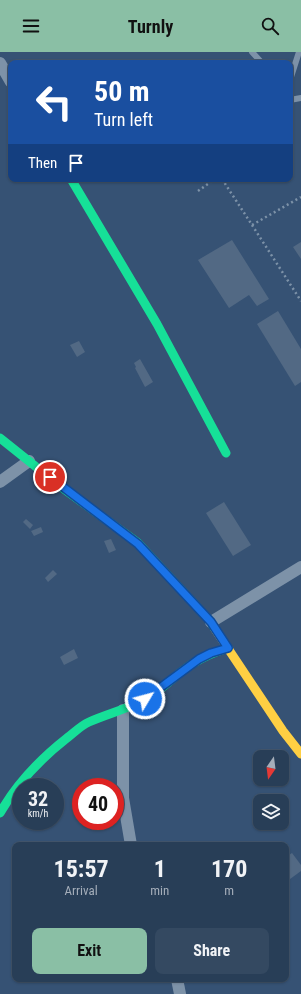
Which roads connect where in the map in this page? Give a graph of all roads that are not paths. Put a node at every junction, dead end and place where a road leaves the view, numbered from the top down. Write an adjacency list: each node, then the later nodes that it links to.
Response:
1 (252, 52): 3 (lane)
2 (299, 52): 5 (lane)
3 (259, 60)
4 (0, 63): 6 (street)
5 (293, 71)
6 (8, 77)
7 (73, 182): 9 (street)
8 (0, 438): 10 (street)
9 (226, 452)
10 (29, 461): 11 (street); 13 (street)
11 (0, 482)
12 (301, 567): 13 (street)
13 (211, 622): 14 (street)
14 (228, 648): 15 (street); 16 (street)
15 (123, 710): 17 (street); 18 (street)
16 (301, 754)
17 (0, 813)
18 (130, 842)
19 (178, 982): 20 (street)
20 (180, 994)

